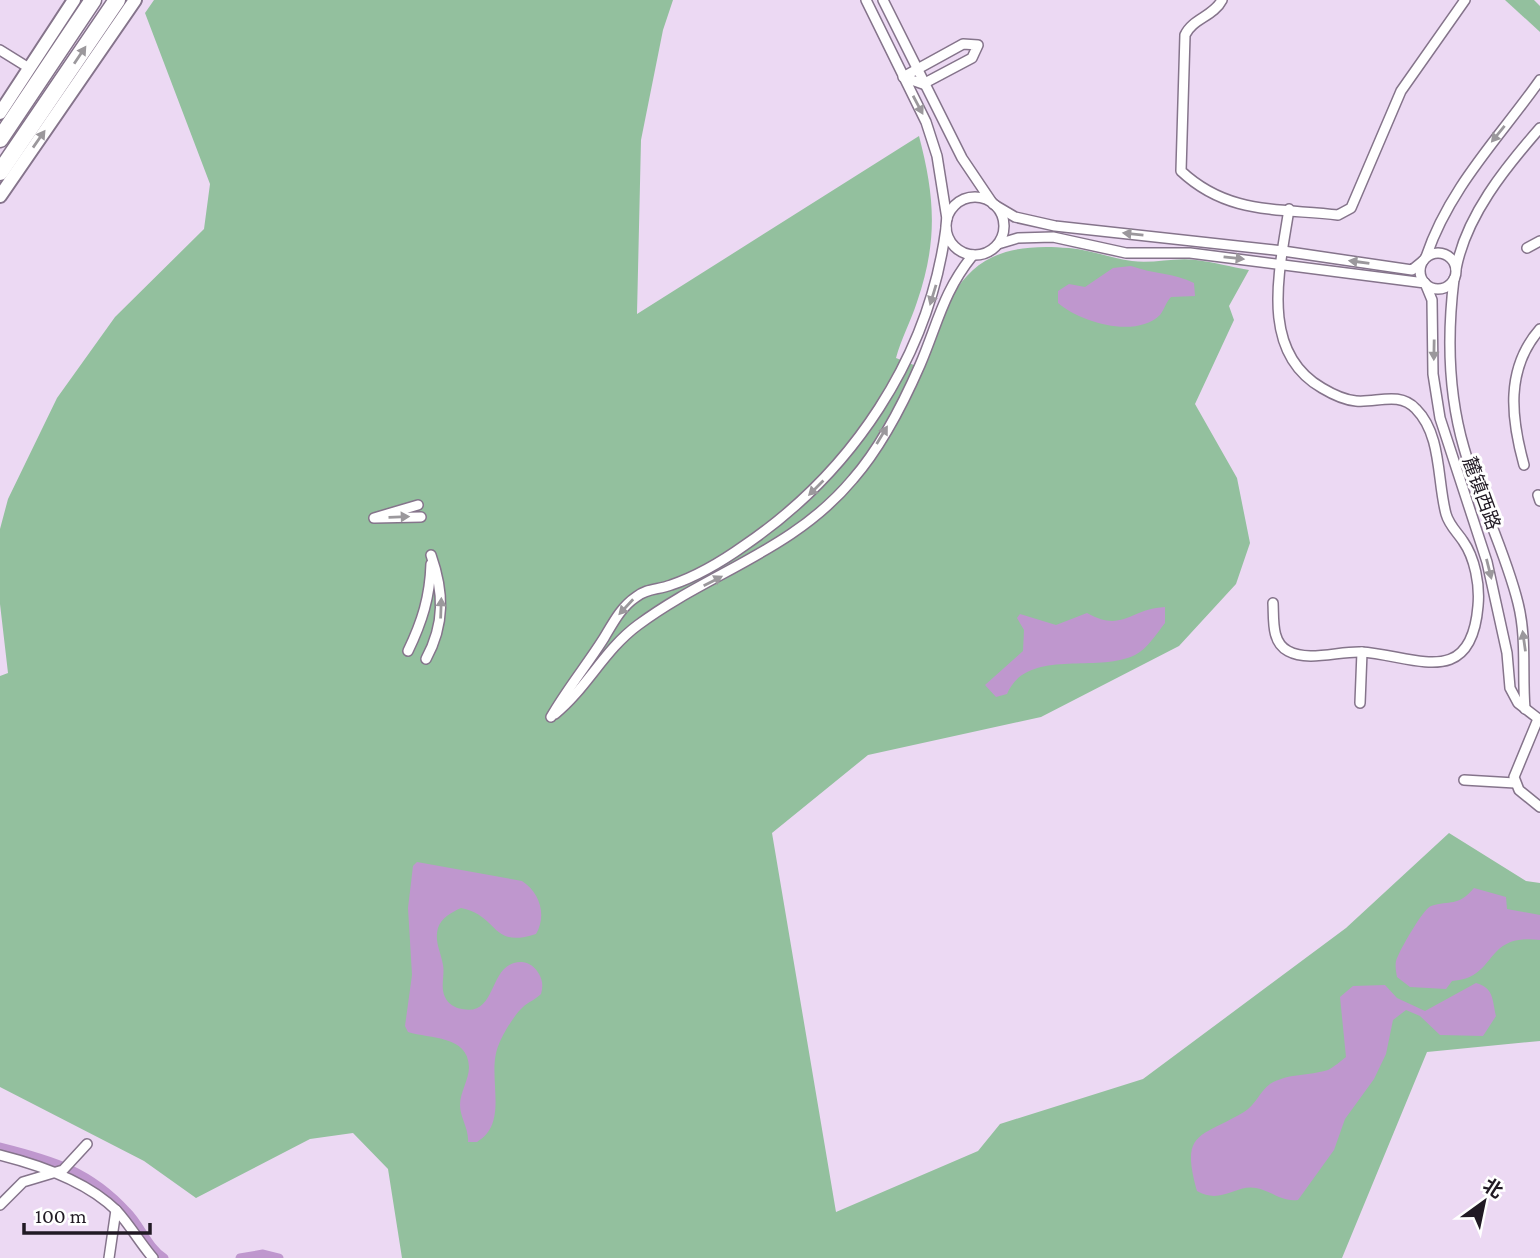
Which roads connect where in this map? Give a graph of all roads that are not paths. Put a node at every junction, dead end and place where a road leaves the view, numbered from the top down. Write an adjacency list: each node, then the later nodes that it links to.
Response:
1 (74, 0): 10 (main road)
2 (93, 0): 17 (highway)
3 (117, 0): 18 (highway, one-way to 3)
4 (135, 0): 19 (main road, one-way to 4)
5 (866, 0): 12 (street)
6 (883, 0): 11 (street)
7 (1222, 0): 21 (street)
8 (1465, 0): 21 (street)
9 (0, 50): 10 (street)
10 (29, 68): 15 (main road)
11 (916, 70): 12 (street); 14 (street); 14 (street)
12 (903, 77): 14 (street); 22 (street, one-way to 22)
13 (1540, 80): 32 (street, one-way to 32)
14 (923, 84): 20 (street)
15 (0, 113)
16 (1540, 128): 34 (street)
17 (0, 139)
18 (0, 172)
19 (0, 195)
20 (993, 204): 22 (street); 23 (street); 27 (street)
21 (1289, 209): 29 (street)
22 (946, 224): 31 (street); 36 (street, one-way to 36)
23 (1055, 226): 24 (street); 25 (street, one-way to 23)
24 (1053, 237): 27 (street); 30 (street)
25 (1191, 240): 29 (street); 30 (street)
26 (1540, 241): 28 (street)
27 (998, 244): 31 (street)
28 (1527, 248)
29 (1283, 251): 32 (street, one-way to 29); 33 (street)
30 (1189, 253): 33 (street, one-way to 33)
31 (973, 255): 36 (street)
32 (1424, 259): 34 (street); 35 (street)
33 (1280, 263): 35 (street); 43 (street)
34 (1455, 274): 35 (street); 46 (street, one-way to 34)
35 (1425, 283): 46 (street, 麓镇西路, one-way to 46)
36 (929, 322): 36 (street, one-way to 36)
37 (1540, 329): 38 (street)
38 (1524, 465)
39 (418, 505): 40 (street, one-way to 40)
40 (421, 517)
41 (1273, 603): 43 (street)
42 (408, 651): 44 (street, one-way to 42)
43 (1362, 652): 45 (street)
44 (426, 659)
45 (1360, 703)
46 (1525, 709): 47 (street)
47 (1539, 719): 49 (street)
48 (1464, 780): 49 (street)
49 (1515, 783): 50 (street)
50 (1540, 807)
51 (87, 1144): 53 (street)
52 (0, 1155): 53 (street)
53 (59, 1171): 54 (street); 55 (street)
54 (0, 1205)
55 (116, 1210): 56 (street); 57 (street)
56 (109, 1258)
57 (153, 1258)

